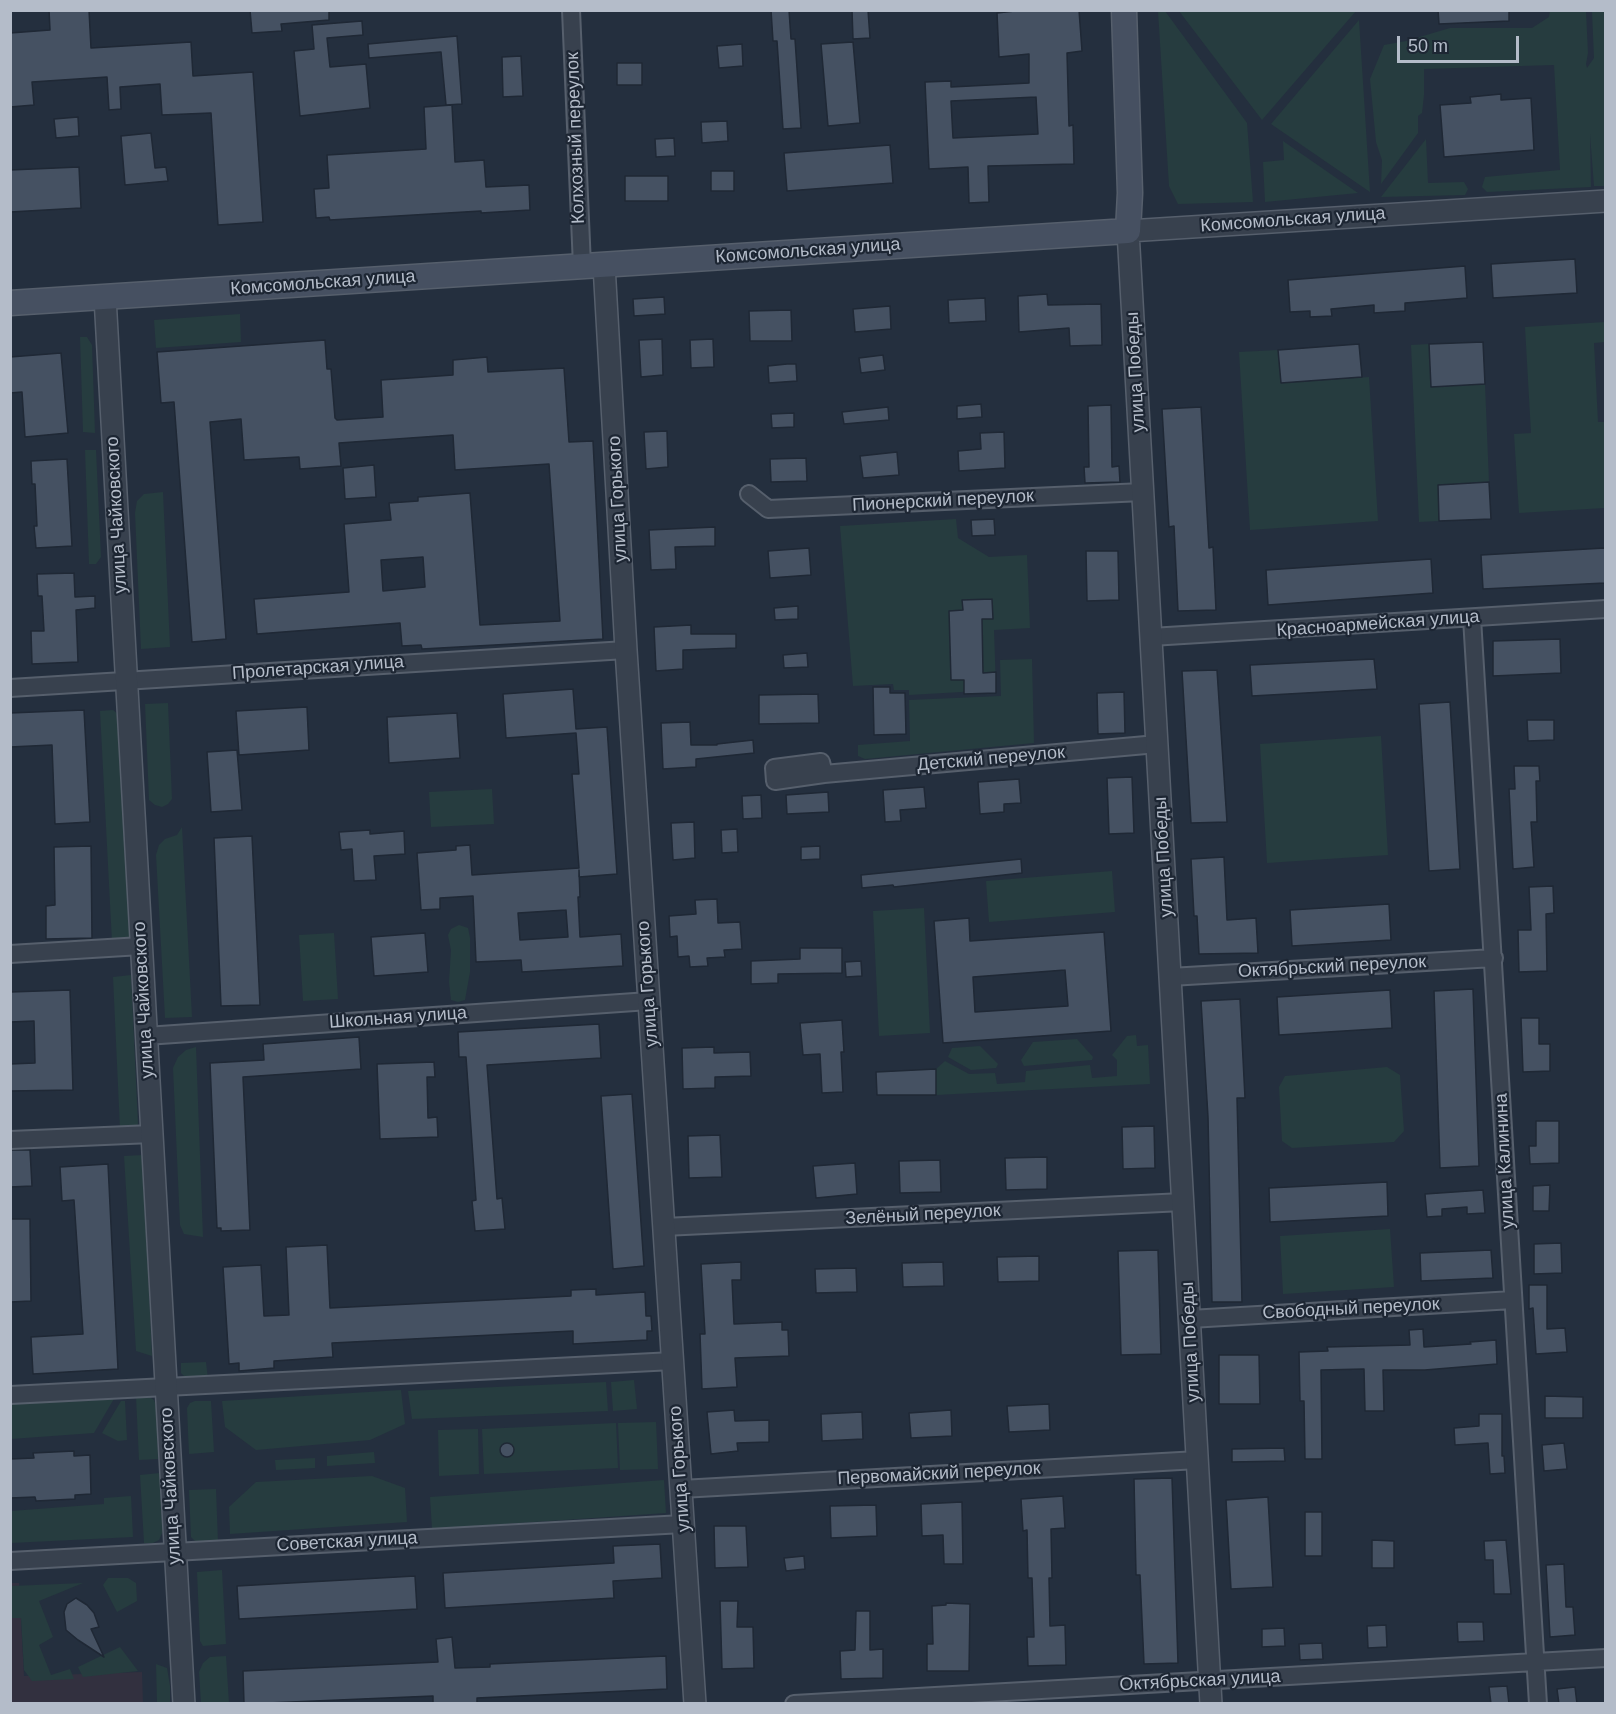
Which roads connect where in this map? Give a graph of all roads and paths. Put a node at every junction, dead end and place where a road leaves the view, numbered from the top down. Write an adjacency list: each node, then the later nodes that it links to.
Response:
1 (571, 10): 5 (street, Колхозный переулок)
2 (1124, 10): 4 (main road, улица Победы)
3 (1605, 201): 4 (street, Комсомольская улица)
4 (1128, 231): 5 (main road, Комсомольская улица); 8 (street, улица Победы)
5 (593, 266): 6 (main road, Комсомольская улица); 13 (street, улица Горького)
6 (105, 297): 7 (main road, Комсомольская улица); 14 (street, улица Чайковского)
7 (10, 303)
8 (1143, 492): 9 (street, Пионерский переулок); 12 (street, улица Победы)
9 (749, 494)
10 (1605, 609): 11 (street, Красноармейская улица)
11 (1472, 618): 12 (street, Красноармейская улица); 20 (street, улица Калинина)
12 (1151, 637): 16 (street, улица Победы)
13 (626, 650): 14 (street, Пролетарская улица); 22 (street, улица Горького)
14 (126, 681): 15 (street, Пролетарская улица); 18 (street, улица Чайковского)
15 (10, 688)
16 (1157, 744): 17 (street, Детский переулок); 21 (street, улица Победы)
17 (824, 774)
18 (141, 946): 19 (street); 23 (street, улица Чайковского)
19 (10, 954)
20 (1494, 958): 21 (street, Октябрьский переулок); 28 (street, улица Калинина)
21 (1170, 977): 26 (street, улица Победы)
22 (649, 1001): 23 (street, Школьная улица); 27 (street, улица Горького)
23 (146, 1036): 24 (street, улица Чайковского)
24 (152, 1134): 25 (street); 31 (street, улица Чайковского)
25 (10, 1140)
26 (1183, 1202): 27 (street, Зелёный переулок); 29 (street, улица Победы)
27 (664, 1227): 30 (street, улица Горького)
28 (1513, 1300): 29 (street, Свободный переулок); 39 (street, улица Калинина)
29 (1190, 1318): 33 (street, улица Победы)
30 (673, 1361): 31 (street); 34 (street, улица Горького)
31 (166, 1387): 32 (street); 36 (street, улица Чайковского)
32 (10, 1395)
33 (1198, 1460): 34 (street, Первомайский переулок); 40 (street, улица Победы)
34 (681, 1489): 35 (street, улица Горького)
35 (683, 1524): 36 (street, Советская улица); 42 (street, улица Горького)
36 (175, 1552): 37 (street, Советская улица); 41 (street, улица Чайковского)
37 (10, 1561)
38 (1605, 1659): 39 (street, Октябрьская улица)
39 (1535, 1662): 40 (street, Октябрьская улица); 45 (street, улица Калинина)
40 (1210, 1680): 43 (street, Октябрьская улица); 44 (street, улица Победы)
41 (184, 1704)
42 (695, 1704)
43 (794, 1704)
44 (1211, 1704)
45 (1538, 1704)

